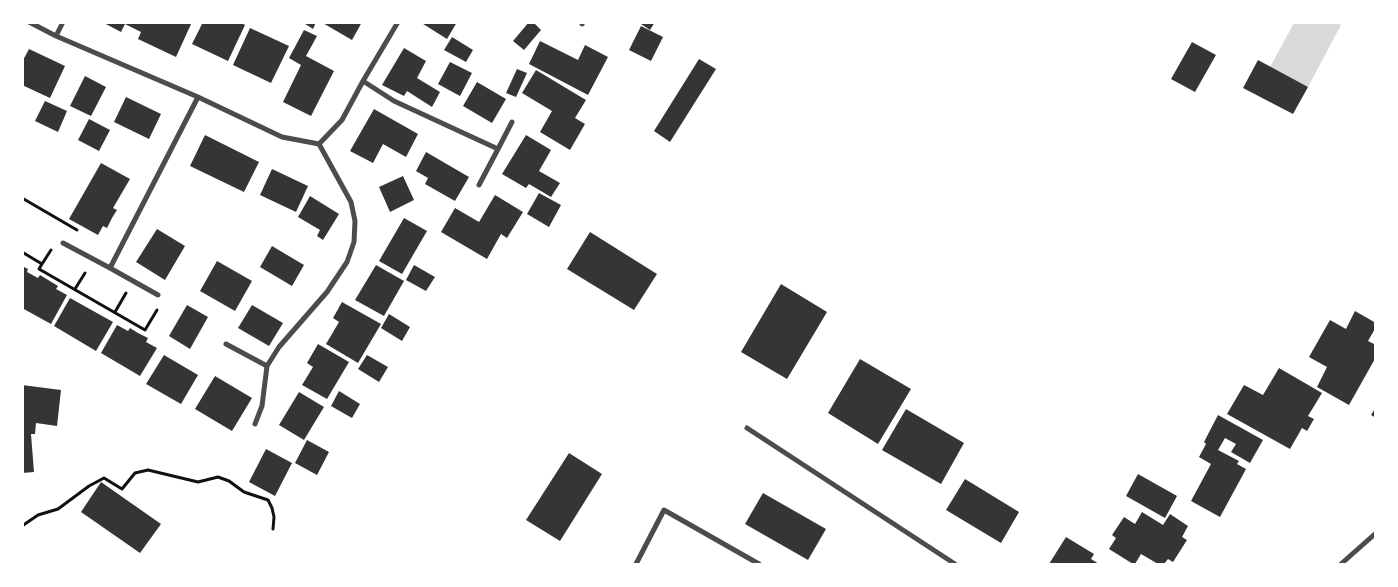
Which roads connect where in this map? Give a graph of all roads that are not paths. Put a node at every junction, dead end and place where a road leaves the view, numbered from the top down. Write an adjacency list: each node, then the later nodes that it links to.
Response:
1 (29, 22): 4 (street)
2 (63, 22): 4 (street)
3 (398, 22): 5 (street)
4 (56, 36): 6 (street)
5 (363, 81): 8 (street); 9 (street)
6 (198, 97): 8 (street); 12 (street)
7 (512, 122): 9 (street)
8 (319, 144): 15 (street)
9 (498, 149): 10 (street)
10 (479, 185)
11 (63, 243): 12 (street)
12 (110, 268): 13 (street)
13 (158, 295)
14 (226, 344): 15 (street)
15 (267, 366): 16 (street)
16 (255, 424)
17 (747, 428): 21 (street)
18 (1376, 533): 22 (street)
19 (636, 564): 20 (street)
20 (759, 564)
21 (955, 564)
22 (1341, 564)

